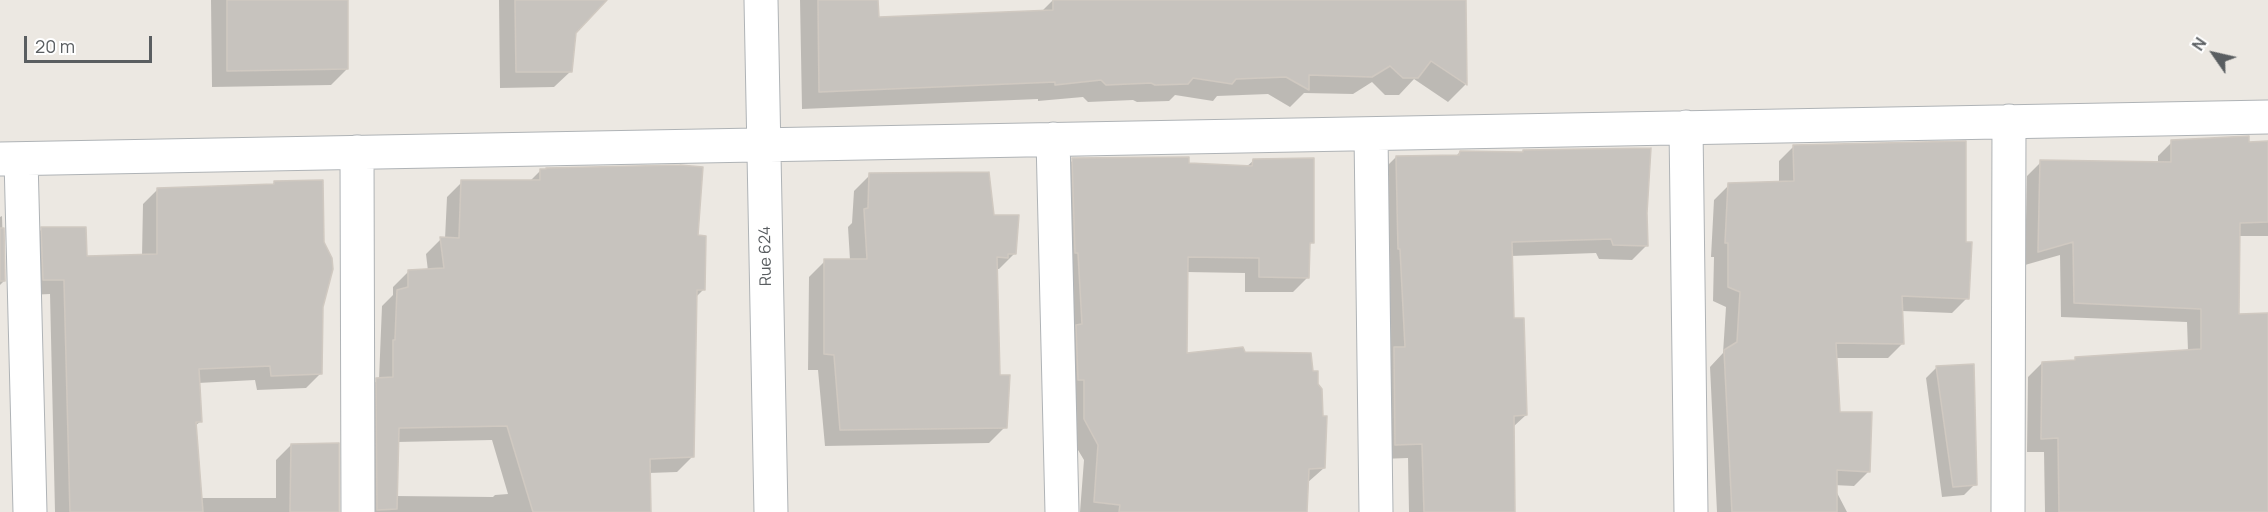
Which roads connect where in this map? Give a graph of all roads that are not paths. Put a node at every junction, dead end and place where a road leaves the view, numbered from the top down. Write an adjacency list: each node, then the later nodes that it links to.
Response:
1 (761, 0): 7 (street, Rue 624)
2 (2268, 117): 3 (street)
3 (2009, 122): 4 (street); 16 (street)
4 (1686, 127): 5 (street); 15 (street)
5 (1371, 134): 6 (street); 14 (street)
6 (1053, 140): 7 (street); 13 (street)
7 (764, 145): 8 (street); 12 (street, Rue 624)
8 (357, 152): 9 (street); 11 (street)
9 (10, 159): 10 (street)
10 (30, 512)
11 (358, 512)
12 (771, 512)
13 (1062, 512)
14 (1376, 512)
15 (1691, 512)
16 (2008, 512)

